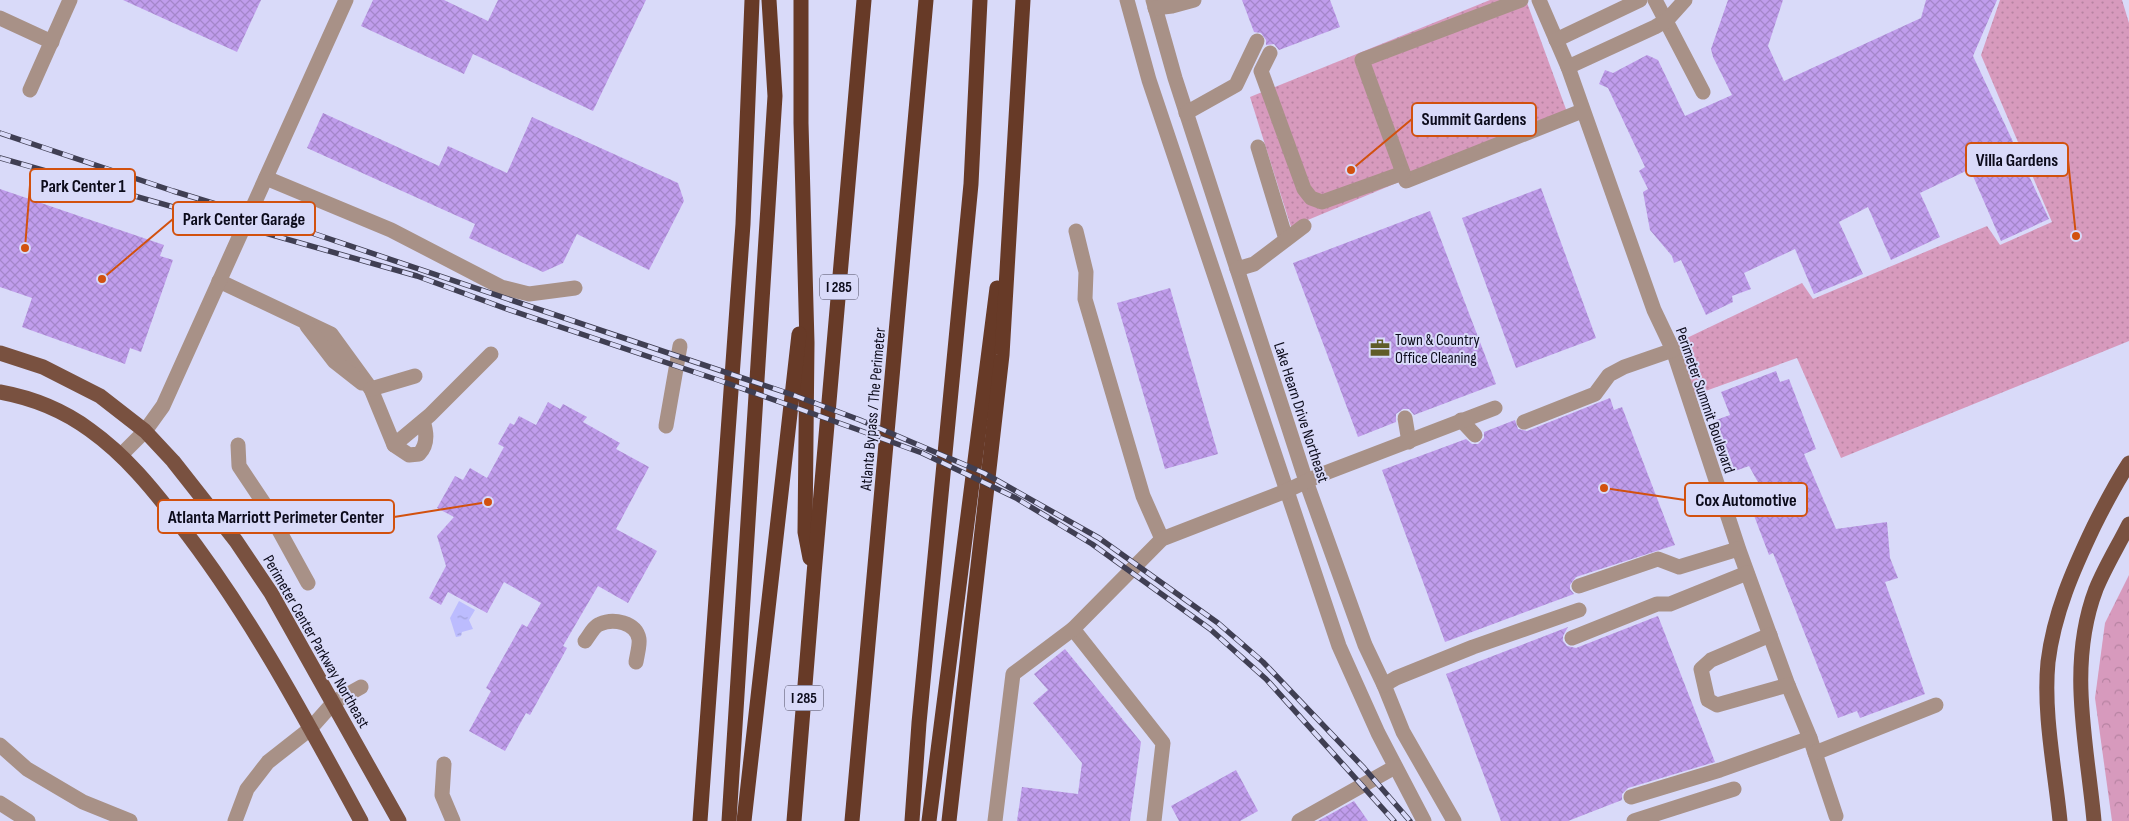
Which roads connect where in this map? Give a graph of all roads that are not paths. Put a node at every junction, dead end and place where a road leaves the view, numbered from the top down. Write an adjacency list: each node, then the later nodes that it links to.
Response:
1 (70, 0): 22 (street)
2 (346, 0): 32 (street)
3 (752, 0): 96 (highway)
4 (769, 0): 97 (highway)
5 (801, 0): 37 (highway)
6 (864, 0): 65 (highway, I 285)
7 (926, 0): 100 (highway, Atlanta Bypass / The Perimeter)
8 (980, 0): 101 (highway)
9 (1023, 0): 29 (highway)
10 (1127, 0): 61 (street)
11 (1194, 0): 17 (street)
12 (1521, 0): 31 (street)
13 (1539, 0): 20 (street, Perimeter Summit Boulevard)
14 (1640, 0): 20 (street)
15 (1655, 0): 19 (street)
16 (1685, 0): 19 (street)
17 (1154, 4): 28 (street, Lake Hearn Drive Northeast)
18 (0, 18): 22 (street)
19 (1667, 20): 24 (street); 26 (street)
20 (1556, 40): 24 (street, Perimeter Summit Boulevard)
21 (1257, 41): 28 (street)
22 (52, 42): 25 (street)
23 (1270, 53): 31 (street)
24 (1568, 67): 27 (street, Perimeter Summit Boulevard)
25 (30, 90)
26 (1703, 92)
27 (1582, 111): 31 (street); 41 (street, Perimeter Summit Boulevard)
28 (1186, 113): 36 (street, Lake Hearn Drive Northeast)
29 (1016, 138): 102 (highway); 103 (highway)
30 (1258, 147): 35 (street)
31 (1403, 173)
32 (266, 178): 38 (street); 39 (street)
33 (1304, 226): 35 (street)
34 (1076, 231): 63 (street)
35 (1286, 240): 36 (street)
36 (1237, 269): 60 (street, Lake Hearn Drive Northeast)
37 (806, 272): 65 (highway); 98 (highway)
38 (219, 281): 45 (street); 53 (street)
39 (575, 288)
40 (680, 346): 52 (street)
41 (1673, 350): 51 (street); 64 (street, Perimeter Summit Boulevard)
42 (0, 353): 53 (main road, Perimeter Center Parkway Northeast)
43 (491, 354): 50 (street)
44 (415, 376): 45 (street)
45 (371, 390): 57 (street)
46 (0, 392): 58 (main road)
47 (1496, 408): 49 (street)
48 (1405, 418): 55 (street)
49 (1461, 420): 54 (street); 55 (street)
50 (423, 421): 57 (street); 57 (street)
51 (1524, 422)
52 (666, 426)
53 (145, 431): 58 (street); 78 (main road, Perimeter Center Parkway Northeast)
54 (1475, 435)
55 (1409, 442): 60 (street)
56 (238, 445): 67 (street)
57 (394, 445)
58 (121, 455): 80 (main road)
59 (2129, 463): 110 (main road)
60 (1306, 481): 61 (street); 75 (street, Lake Hearn Drive Northeast)
61 (1286, 491): 63 (street); 85 (street)
62 (2129, 524): 111 (main road)
63 (1162, 539): 70 (street)
64 (1738, 549): 66 (street, Perimeter Summit Boulevard); 68 (street)
65 (814, 574): 99 (highway, I 285)
66 (1747, 574): 71 (street, Perimeter Summit Boulevard); 72 (street)
67 (308, 582)
68 (1579, 586)
69 (1579, 610): 75 (street)
70 (1073, 629): 104 (street); 105 (street)
71 (1770, 635): 76 (street, Perimeter Summit Boulevard); 76 (street)
72 (1572, 638)
73 (585, 641): 74 (street)
74 (636, 662)
75 (1384, 684): 108 (street, Lake Hearn Drive Northeast)
76 (1788, 685): 81 (street, Perimeter Summit Boulevard)
77 (361, 687): 78 (street)
78 (334, 702): 80 (street); 94 (main road, Perimeter Center Parkway Northeast)
79 (1936, 705): 83 (street)
80 (310, 729): 92 (street); 93 (main road)
81 (1810, 738): 83 (street, Perimeter Summit Boulevard); 87 (street)
82 (0, 745): 91 (street)
83 (1815, 753): 89 (street, Perimeter Summit Boulevard)
84 (444, 764): 95 (street)
85 (1395, 767): 106 (street); 107 (street)
86 (1734, 789): 109 (street)
87 (1631, 797)
88 (0, 803): 90 (street)
89 (1836, 816)
90 (28, 821)
91 (130, 821)
92 (235, 821)
93 (361, 821)
94 (399, 821)
95 (453, 821)
96 (700, 821)
97 (729, 821)
98 (744, 821)
99 (794, 821)
100 (852, 821)
101 (912, 821)
102 (929, 821)
103 (949, 821)
104 (994, 821)
105 (1154, 821)
106 (1299, 821)
107 (1424, 821)
108 (1454, 821)
109 (1634, 821)
110 (2060, 821)
111 (2094, 821)

